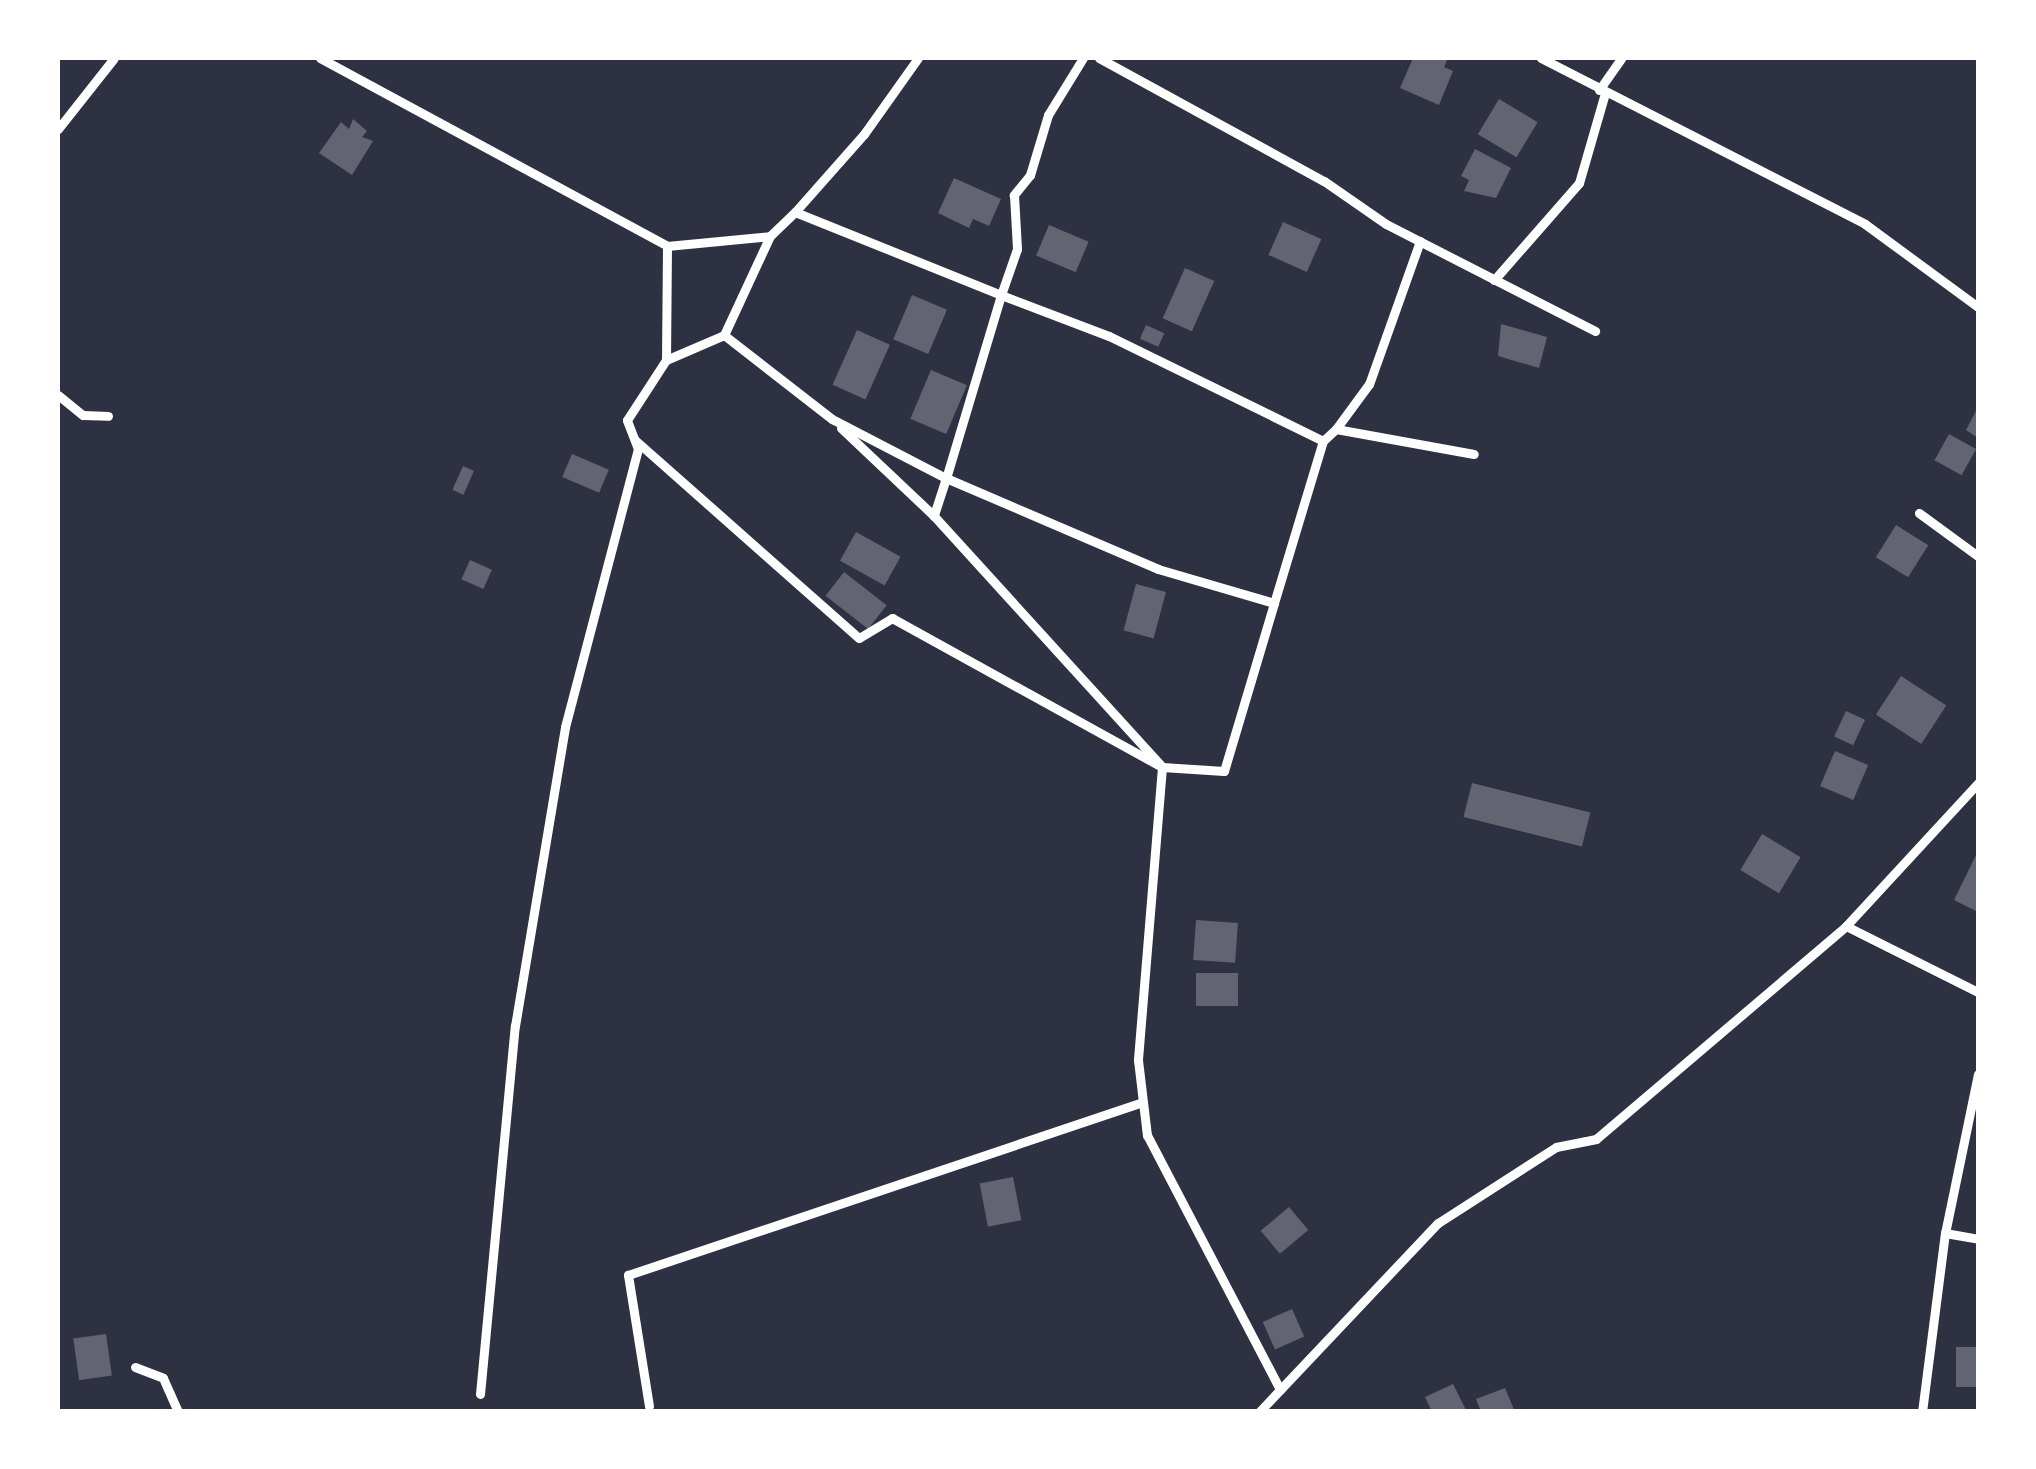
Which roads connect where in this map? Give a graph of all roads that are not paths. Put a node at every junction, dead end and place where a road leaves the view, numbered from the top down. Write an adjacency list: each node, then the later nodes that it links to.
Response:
1 (114, 58): 9 (street)
2 (320, 58): 13 (street)
3 (918, 58): 10 (street)
4 (1083, 58): 15 (street)
5 (1099, 58): 12 (street)
6 (1541, 58): 8 (street)
7 (1620, 58): 8 (street)
8 (1602, 91): 14 (street); 16 (street)
9 (58, 130)
10 (795, 212): 11 (street); 15 (street)
11 (770, 236): 13 (street); 18 (street)
12 (1420, 241): 14 (street); 23 (street)
13 (666, 246): 19 (street)
14 (1494, 280): 17 (street)
15 (1001, 295): 25 (street); 27 (street)
16 (1978, 307)
17 (1595, 331)
18 (724, 335): 19 (street); 22 (street)
19 (666, 360): 24 (street)
20 (58, 395): 21 (street)
21 (108, 416)
22 (832, 419): 27 (street); 29 (street)
23 (1336, 430): 25 (street); 26 (street)
24 (635, 440): 32 (street); 42 (street)
25 (1324, 440): 31 (street)
26 (1474, 454)
27 (946, 478): 29 (street); 31 (street)
28 (1918, 513): 30 (street)
29 (934, 516): 32 (street)
30 (1978, 556)
31 (1274, 603): 32 (street)
32 (1162, 767): 37 (street)
33 (1978, 783): 34 (street)
34 (1846, 926): 35 (street); 41 (street)
35 (1978, 992)
36 (1978, 1074): 38 (street)
37 (1143, 1102): 41 (street); 43 (street)
38 (1945, 1233): 39 (street); 46 (street)
39 (1978, 1239)
40 (136, 1367): 44 (street)
41 (1280, 1389): 45 (street)
42 (480, 1394)
43 (649, 1406)
44 (178, 1412)
45 (1259, 1412)
46 (1922, 1412)

